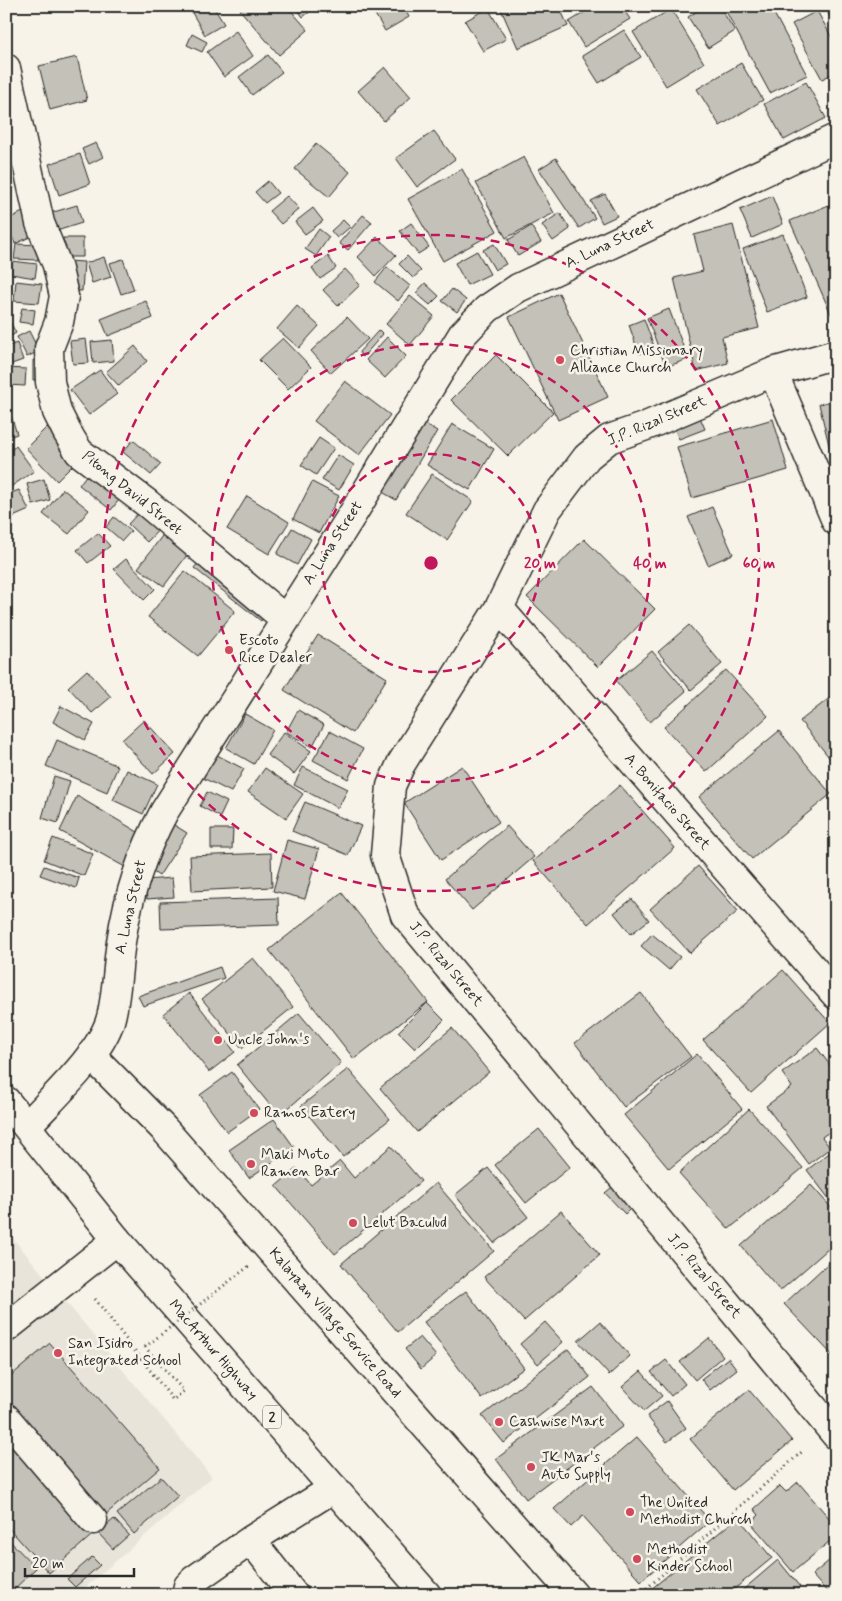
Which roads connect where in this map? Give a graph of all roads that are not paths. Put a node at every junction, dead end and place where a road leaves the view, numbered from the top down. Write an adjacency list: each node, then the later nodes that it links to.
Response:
1 (6, 68): 7 (main road, Pitong David Street)
2 (836, 138): 7 (main road, A. Luna Street)
3 (836, 354): 4 (main road, J.P. Rizal Street)
4 (773, 372): 5 (main road); 6 (main road, J.P. Rizal Street)
5 (836, 521)
6 (499, 608): 8 (main road, A. Bonifacio Street); 15 (main road, J.P. Rizal Street)
7 (285, 619): 9 (main road, A. Luna Street)
8 (836, 995)
9 (92, 1055): 11 (main road, A. Luna Street); 22 (main road, Kalayaan Village Service Road)
10 (6, 1101): 11 (main road, MacArthur Highway / 2)
11 (27, 1126): 12 (main road, MacArthur Highway / 2)
12 (117, 1240): 13 (main road); 16 (main road, MacArthur Highway / 2)
13 (6, 1328)
14 (6, 1418): 17 (main road)
15 (834, 1428)
16 (334, 1488): 18 (main road); 21 (main road, MacArthur Highway / 2)
17 (93, 1520)
18 (251, 1540): 19 (main road); 20 (main road)
19 (186, 1595)
20 (294, 1595)
21 (427, 1595)
22 (574, 1595)

